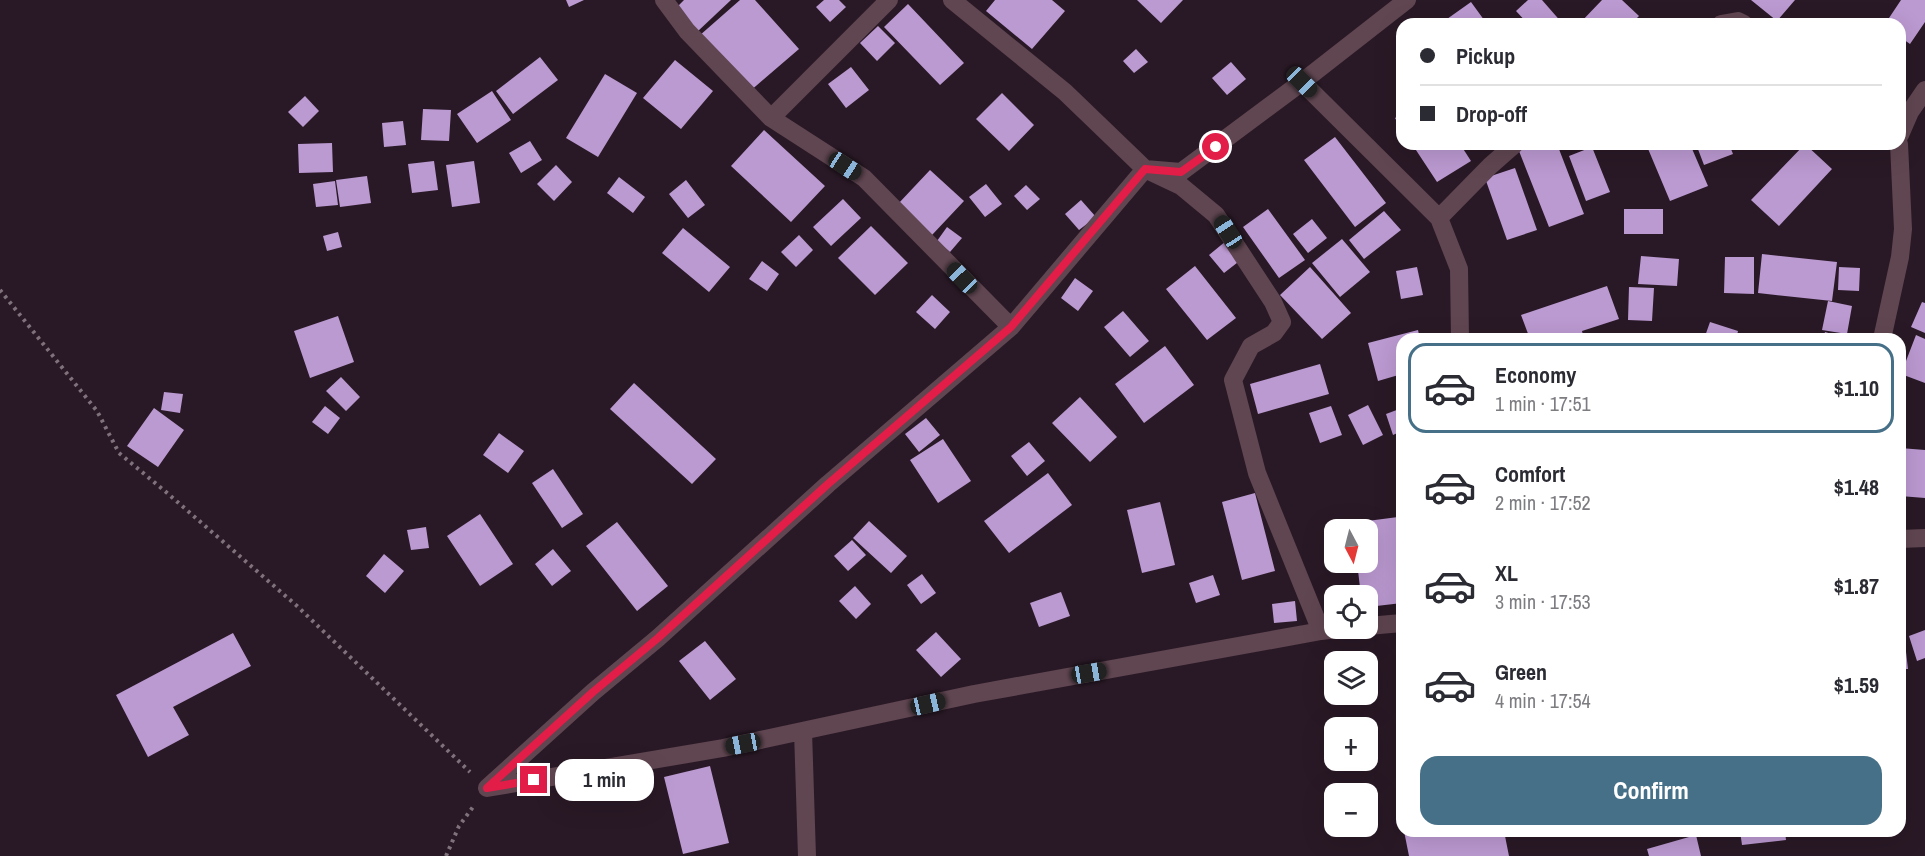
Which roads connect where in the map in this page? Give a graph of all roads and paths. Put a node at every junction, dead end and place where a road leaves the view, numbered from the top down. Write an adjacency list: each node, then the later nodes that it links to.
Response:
1 (664, 0): 7 (street)
2 (889, 0): 7 (street)
3 (952, 0): 11 (street)
4 (1407, 0): 5 (street)
5 (1302, 82): 11 (street); 12 (street)
6 (1925, 90): 8 (street)
7 (771, 118): 14 (street)
8 (1906, 121)
9 (1508, 150): 12 (street)
10 (1899, 150): 16 (street)
11 (1145, 169): 14 (street); 21 (street)
12 (1439, 218): 15 (street)
13 (0, 290): 24 (path)
14 (1011, 327): 24 (street)
15 (1460, 333)
16 (1883, 333)
17 (1925, 537): 18 (street)
18 (1906, 539)
19 (1396, 624): 20 (street)
20 (1378, 625)
21 (1321, 631): 22 (street); 23 (street)
22 (1324, 631)
23 (803, 731): 24 (street); 26 (street)
24 (487, 788): 25 (path)
25 (446, 856)
26 (807, 856)

